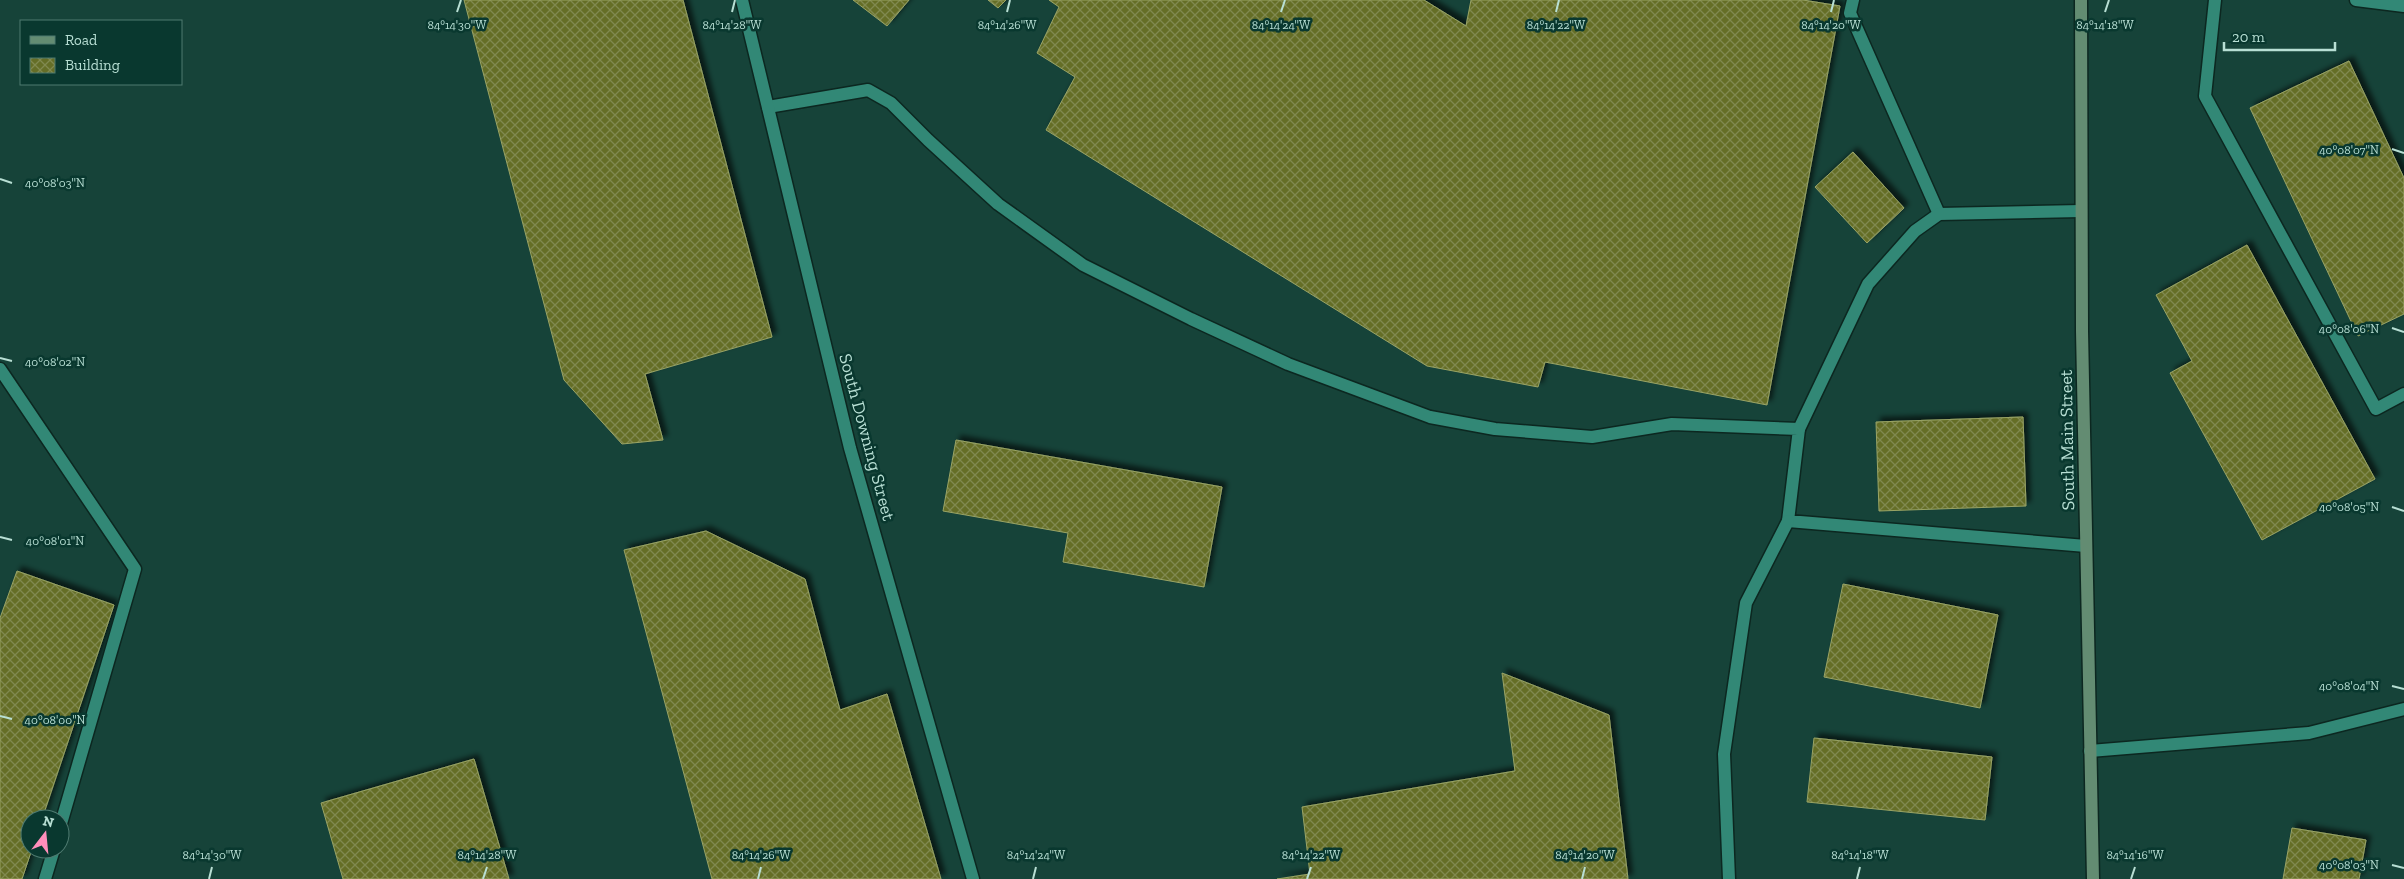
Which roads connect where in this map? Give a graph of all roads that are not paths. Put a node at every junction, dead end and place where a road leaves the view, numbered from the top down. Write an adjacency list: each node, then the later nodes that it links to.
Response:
1 (742, 0): 7 (street, South Downing Street)
2 (1853, 0): 9 (street)
3 (2081, 0): 8 (main road, South Main Street)
4 (2215, 0): 11 (street)
5 (2356, 0): 6 (street)
6 (2404, 6)
7 (768, 107): 12 (street); 20 (street, South Downing Street)
8 (2081, 211): 9 (street); 14 (main road, South Main Street)
9 (1939, 214): 12 (street)
10 (0, 369): 17 (street)
11 (2404, 394)
12 (1799, 429): 13 (street)
13 (1788, 521): 14 (street); 21 (street)
14 (2086, 546): 16 (main road, South Main Street)
15 (2404, 709): 16 (street)
16 (2090, 751): 22 (main road, South Main Street)
17 (65, 809)
18 (51, 859): 19 (street)
19 (45, 879)
20 (973, 879)
21 (1729, 879)
22 (2093, 879)

